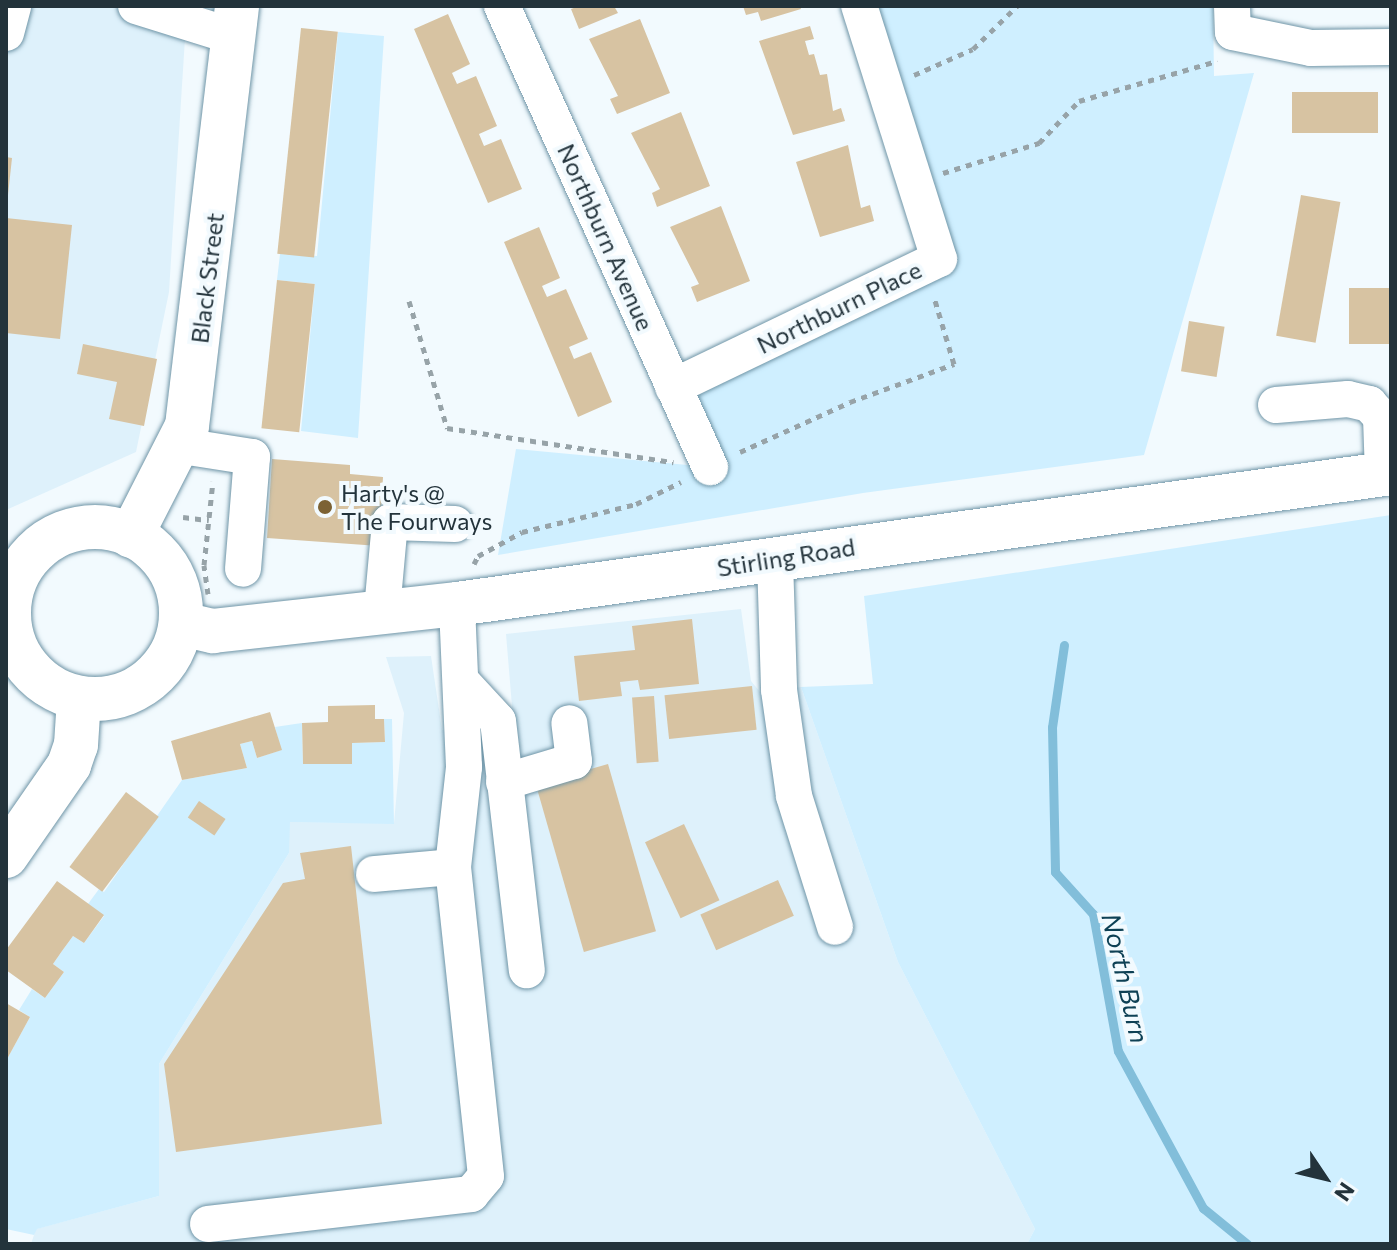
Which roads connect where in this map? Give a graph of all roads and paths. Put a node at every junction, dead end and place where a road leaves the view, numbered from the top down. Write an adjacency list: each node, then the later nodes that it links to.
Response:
1 (13, 6): 8 (street)
2 (136, 6): 7 (street)
3 (502, 6): 14 (street, Northburn Avenue)
4 (859, 6): 10 (street, Northburn Place)
5 (1017, 6): 10 (path)
6 (1233, 19): 9 (street); 11 (path)
7 (236, 21): 16 (main road, Black Street)
8 (6, 33)
9 (1391, 47)
10 (884, 84): 11 (street, Northburn Place)
11 (915, 182): 12 (street, Northburn Place)
12 (925, 266): 14 (street, Northburn Place); 17 (path)
13 (409, 301): 17 (path)
14 (673, 387): 17 (street, Northburn Avenue)
15 (1276, 405): 18 (street)
16 (182, 446): 20 (main road, Black Street); 22 (street)
17 (710, 467): 24 (path)
18 (1387, 473): 21 (main road, Stirling Road)
19 (455, 524): 25 (street)
20 (131, 536): 23 (main road); 26 (main road)
21 (775, 560): 24 (main road, Stirling Road); 34 (street)
22 (243, 569)
23 (8, 596): 28 (main road)
24 (457, 604): 25 (main road, Stirling Road); 27 (street)
25 (382, 610): 26 (main road, Stirling Road)
26 (182, 624): 28 (main road)
27 (461, 681): 30 (street); 32 (street)
28 (79, 698): 31 (main road)
29 (569, 723): 30 (street)
30 (504, 782): 35 (street)
31 (6, 856)
32 (453, 867): 33 (street); 36 (street)
33 (374, 874)
34 (835, 927)
35 (527, 970)
36 (208, 1224)

